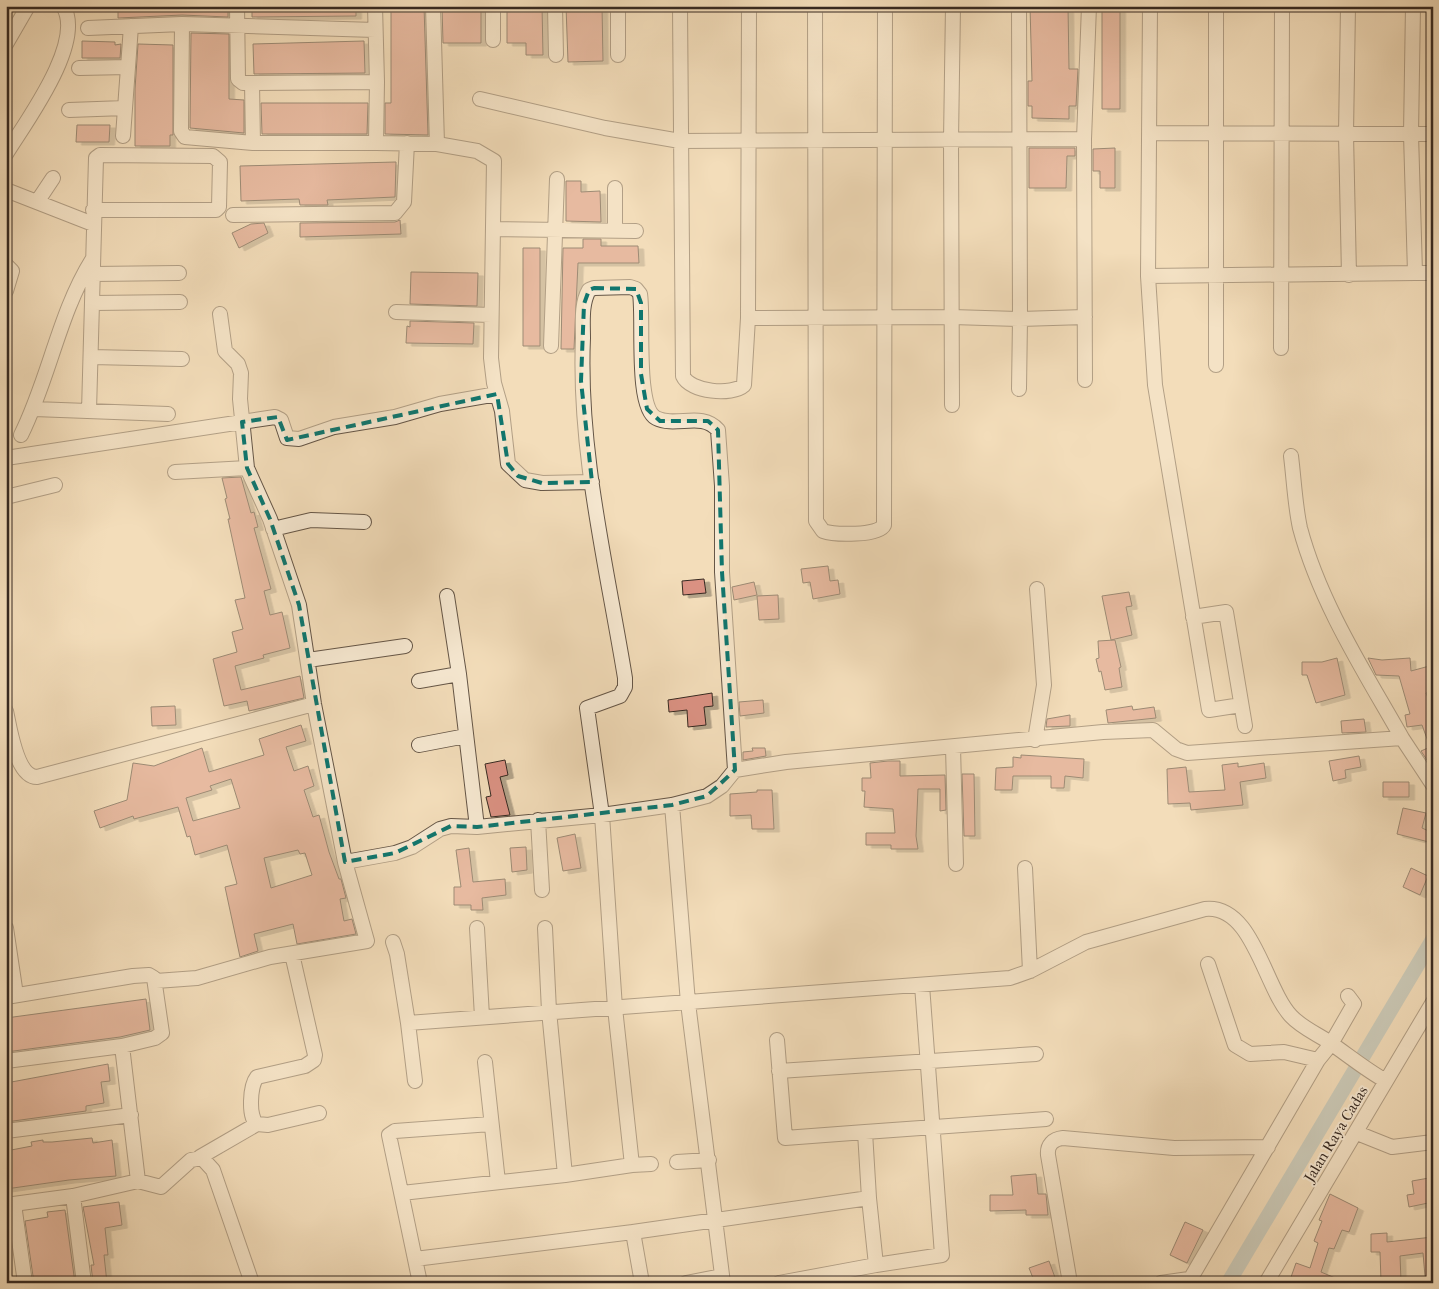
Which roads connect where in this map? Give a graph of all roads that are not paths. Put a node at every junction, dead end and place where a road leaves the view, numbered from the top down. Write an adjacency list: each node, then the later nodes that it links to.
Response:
1 (28, 6): 27 (street)
2 (62, 6): 55 (street)
3 (237, 6): 22 (street)
4 (375, 6): 25 (street)
5 (433, 6): 54 (street)
6 (493, 6): 26 (street)
7 (555, 6): 28 (street)
8 (618, 6): 29 (street)
9 (680, 6): 48 (street)
10 (749, 6): 49 (street)
11 (815, 6): 50 (street)
12 (885, 6): 46 (street)
13 (953, 6): 47 (street)
14 (1019, 6): 44 (street)
15 (1089, 6): 45 (street)
16 (1150, 6): 37 (street)
17 (1216, 6): 38 (street)
18 (1282, 6): 39 (street)
19 (1348, 6): 40 (street)
20 (1413, 6): 41 (street)
21 (182, 24): 22 (street); 23 (street); 51 (street)
22 (237, 25): 25 (street); 33 (street)
23 (131, 26): 24 (street); 30 (street)
24 (88, 28)
25 (375, 30): 32 (street)
26 (493, 40)
27 (6, 44)
28 (556, 55)
29 (618, 55)
30 (128, 67): 31 (street); 35 (street)
31 (79, 68)
32 (377, 82): 33 (street); 52 (street)
33 (252, 83): 51 (street)
34 (480, 99): 48 (street)
35 (125, 108): 36 (street); 43 (street)
36 (69, 110)
37 (1149, 133): 38 (street); 75 (street)
38 (1214, 133): 39 (street); 73 (street)
39 (1281, 134): 40 (street); 76 (street)
40 (1346, 134): 41 (street); 74 (street)
41 (1412, 134): 42 (street); 70 (street)
42 (1433, 134)
43 (123, 136)
44 (1018, 139): 45 (street); 47 (street); 88 (street)
45 (1084, 139): 83 (street)
46 (885, 140): 47 (street); 50 (street); 84 (street)
47 (951, 140): 85 (street)
48 (680, 141): 49 (street); 86 (street)
49 (748, 141): 50 (street); 86 (street)
50 (815, 141): 87 (street)
51 (253, 142): 52 (street)
52 (376, 143): 53 (street)
53 (407, 143): 54 (street); 61 (street)
54 (437, 144): 63 (street)
55 (6, 154)
56 (53, 178): 60 (street)
57 (557, 179): 64 (street)
58 (615, 188): 65 (street)
59 (6, 190): 60 (street)
60 (37, 202): 62 (street)
61 (233, 215)
62 (93, 217): 62 (street); 67 (street)
63 (493, 229): 64 (street); 82 (street)
64 (554, 230): 65 (street); 89 (street)
65 (615, 231): 66 (street)
66 (636, 231)
67 (94, 258): 72 (street); 98 (street)
68 (6, 265): 77 (street)
69 (178, 273): 72 (street)
70 (1415, 273): 71 (street); 74 (street)
71 (1433, 273)
72 (93, 274): 79 (street)
73 (1215, 275): 75 (street); 76 (street); 93 (street)
74 (1349, 275): 76 (street)
75 (1148, 276): 114 (street)
76 (1281, 276): 90 (street)
77 (6, 291)
78 (180, 302): 79 (street)
79 (92, 303): 91 (street)
80 (396, 312): 82 (street)
81 (220, 314): 101 (street)
82 (491, 315): 96 (street)
83 (1084, 316): 88 (street); 94 (street)
84 (884, 317): 85 (street); 87 (street); 87 (street)
85 (952, 317): 88 (street); 97 (street)
86 (748, 318): 87 (street)
87 (816, 318)
88 (1020, 319): 95 (street)
89 (551, 346)
90 (1281, 348)
91 (91, 357): 92 (street); 99 (street)
92 (182, 359)
93 (1216, 365)
94 (1085, 380)
95 (1019, 389)
96 (496, 394): 101 (street); 107 (street)
97 (952, 405)
98 (34, 409): 99 (street); 102 (street)
99 (89, 411): 100 (street)
100 (168, 414)
101 (242, 422): 104 (street); 105 (street)
102 (21, 434)
103 (1291, 456): 124 (street)
104 (6, 458)
105 (247, 468): 106 (street); 111 (street)
106 (174, 472)
107 (592, 482): 129 (street); 132 (street)
108 (55, 485): 109 (street)
109 (6, 497)
110 (364, 522): 111 (street)
111 (273, 529): 116 (street)
112 (1037, 589): 125 (street)
113 (447, 596): 117 (street)
114 (1193, 617): 120 (street); 120 (street)
115 (405, 646): 116 (street)
116 (308, 660): 119 (street)
117 (459, 674): 118 (street); 123 (street)
118 (419, 682)
119 (314, 704): 126 (street); 135 (street)
120 (1241, 705): 122 (street)
121 (6, 711): 126 (street)
122 (1245, 726)
123 (466, 736): 127 (street); 134 (street)
124 (1402, 738): 125 (street); 130 (street)
125 (1035, 740): 128 (street)
126 (10, 743)
127 (419, 745)
128 (953, 747): 129 (street); 136 (street)
129 (735, 770): 131 (street)
130 (1433, 785)
131 (672, 805): 132 (street); 151 (street)
132 (602, 815): 133 (street); 152 (street)
133 (538, 820): 134 (street); 138 (street)
134 (477, 827): 135 (street)
135 (345, 862): 143 (street)
136 (956, 864)
137 (1025, 868): 145 (street)
138 (542, 890)
139 (6, 928): 148 (street)
140 (477, 928): 154 (street)
141 (544, 928): 153 (street)
142 (393, 942): 155 (street)
143 (292, 954): 146 (street); 170 (street)
144 (1208, 964): 161 (street)
145 (1030, 971): 147 (street); 158 (street)
146 (156, 981): 148 (street); 157 (street)
147 (922, 985): 151 (street); 160 (street)
148 (11, 996)
149 (1348, 996): 158 (street)
150 (1433, 1002): 166 (street, Jalan Raya Cadas)
151 (688, 1004): 152 (street); 179 (street)
152 (615, 1008): 153 (street); 182 (street)
153 (550, 1011): 154 (street); 183 (street)
154 (482, 1017): 155 (street)
155 (408, 1023): 165 (street)
156 (777, 1040): 164 (street)
157 (122, 1046): 162 (street); 168 (street)
158 (1336, 1048): 161 (street); 166 (street)
159 (1036, 1054): 160 (street)
160 (928, 1060): 164 (street); 172 (street)
161 (1318, 1060): 177 (street)
162 (6, 1061)
163 (485, 1062): 171 (street)
164 (779, 1071): 174 (street)
165 (415, 1081)
166 (1386, 1081): 175 (street, Jalan Raya Cadas)
167 (319, 1113): 170 (street)
168 (131, 1115): 173 (street); 184 (street)
169 (1046, 1120): 172 (street)
170 (257, 1124): 178 (street)
171 (491, 1124): 185 (street); 186 (street)
172 (933, 1128): 174 (street); 193 (street)
173 (6, 1131)
174 (865, 1132): 188 (street)
175 (1357, 1133): 176 (street); 205 (street, Jalan Raya Cadas)
176 (1433, 1142)
177 (1268, 1147): 195 (street); 203 (street)
178 (200, 1157): 184 (street); 198 (street)
179 (709, 1160): 180 (street); 190 (street)
180 (677, 1162)
181 (651, 1164): 182 (street)
182 (632, 1165): 183 (street)
183 (565, 1175): 185 (street)
184 (138, 1181): 187 (street)
185 (498, 1182): 186 (street)
186 (402, 1193): 192 (street)
187 (73, 1196): 189 (street); 197 (street)
188 (869, 1198): 190 (street); 193 (street)
189 (10, 1205): 196 (street)
190 (715, 1222): 191 (street); 194 (street)
191 (633, 1232): 192 (street); 200 (street)
192 (415, 1259): 199 (street)
193 (876, 1265): 202 (street)
194 (722, 1280): 201 (street)
195 (1188, 1281): 204 (street)
196 (25, 1283)
197 (84, 1283)
198 (252, 1283)
199 (420, 1283)
200 (642, 1283)
201 (686, 1283)
202 (779, 1283)
203 (1070, 1283)
204 (1161, 1283)
205 (1266, 1283)

